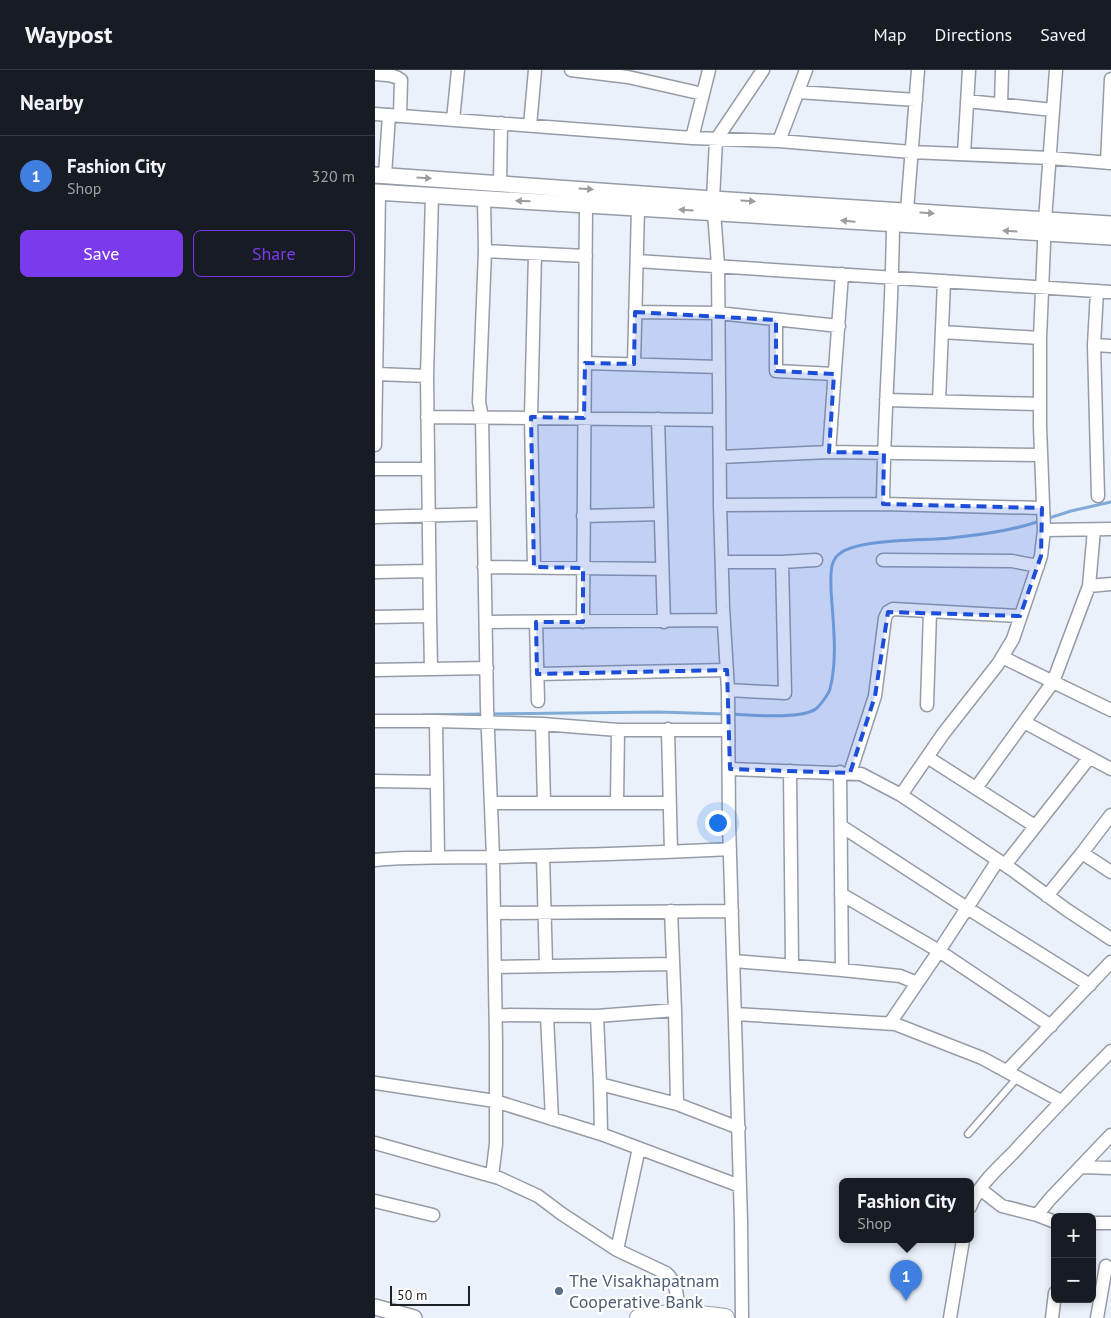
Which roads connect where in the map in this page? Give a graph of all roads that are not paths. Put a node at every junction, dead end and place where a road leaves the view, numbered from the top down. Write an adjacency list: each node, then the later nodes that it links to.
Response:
1 (458, 70): 23 (street)
2 (535, 70): 25 (street)
3 (571, 70): 12 (street)
4 (709, 70): 16 (street)
5 (763, 70): 27 (street)
6 (806, 70): 15 (street)
7 (918, 70): 17 (street)
8 (969, 70): 18 (street)
9 (1002, 70): 19 (street)
10 (1056, 70): 20 (street)
11 (391, 72): 13 (street); 22 (street)
12 (628, 73): 16 (street)
13 (375, 74)
14 (1111, 79): 32 (street)
15 (798, 92): 17 (street); 28 (street)
16 (703, 94): 26 (street)
17 (916, 100): 29 (street)
18 (967, 102): 19 (street); 30 (street)
19 (1001, 104): 20 (street)
20 (1053, 110): 31 (street)
21 (375, 114): 22 (street)
22 (394, 116): 23 (street); 33 (street)
23 (453, 120): 24 (street)
24 (501, 124): 25 (street); 34 (street)
25 (530, 126): 26 (street)
26 (692, 138): 27 (street)
27 (716, 140): 28 (street); 38 (street)
28 (779, 141): 29 (street)
29 (911, 152): 30 (street); 41 (street)
30 (964, 154): 31 (street)
31 (1050, 158): 32 (street); 44 (street)
32 (1109, 163)
33 (380, 175): 34 (street, one-way to 34)
34 (500, 183): 38 (street, one-way to 38)
35 (377, 192): 36 (street); 68 (street)
36 (432, 196): 37 (street); 70 (street)
37 (485, 199): 39 (street, one-way to 37); 46 (street)
38 (713, 205): 40 (street, one-way to 40); 41 (street, one-way to 41); 43 (street, one-way to 38); 50 (street)
39 (586, 206): 40 (street); 48 (street)
40 (637, 208): 49 (street)
41 (907, 211): 44 (street, one-way to 44)
42 (1111, 224): 44 (street)
43 (893, 225): 44 (street, one-way to 43); 52 (street)
44 (1045, 226): 45 (street); 54 (street)
45 (1111, 237)
46 (485, 251): 47 (street); 76 (street)
47 (535, 254): 48 (street); 77 (street)
48 (586, 256): 65 (street)
49 (637, 261): 50 (street); 57 (street)
50 (718, 266): 51 (street); 58 (street)
51 (842, 274): 52 (street); 60 (street)
52 (893, 278): 53 (street); 71 (street)
53 (944, 281): 54 (street); 61 (street)
54 (1042, 287): 55 (street); 62 (street)
55 (1097, 291): 56 (street); 63 (street)
56 (1111, 292)
57 (635, 312): 58 (street); 66 (street)
58 (718, 313): 59 (street); 67 (street)
59 (776, 320): 60 (street); 69 (street)
60 (839, 326): 69 (street)
61 (942, 332): 62 (street); 72 (street)
62 (1040, 338): 73 (street)
63 (1094, 345): 64 (street); 88 (street)
64 (1111, 346)
65 (585, 363): 66 (street); 78 (street)
66 (634, 364): 67 (street)
67 (719, 366): 80 (street)
68 (376, 367): 70 (street); 74 (street)
69 (834, 374): 82 (street)
70 (427, 376): 75 (street)
71 (886, 400): 72 (street); 83 (street)
72 (939, 401): 73 (street)
73 (1040, 404): 84 (street)
74 (375, 413): 81 (street)
75 (427, 417): 76 (street); 87 (street)
76 (482, 417): 77 (street); 91 (street)
77 (531, 418): 78 (street); 105 (street)
78 (584, 418): 79 (street); 94 (street)
79 (658, 419): 80 (street); 92 (street)
80 (719, 420): 85 (street)
81 (375, 445)
82 (829, 452): 83 (street); 85 (street)
83 (884, 453): 84 (street); 89 (street)
84 (1041, 455): 96 (street)
85 (720, 457): 90 (street)
86 (375, 469): 87 (street)
87 (427, 469): 93 (street)
88 (1098, 496)
89 (883, 504): 90 (street); 96 (street)
90 (720, 505): 101 (street)
91 (483, 514): 93 (street); 104 (street)
92 (661, 514): 94 (street); 107 (street)
93 (429, 515): 95 (street); 108 (street)
94 (583, 516): 106 (street)
95 (375, 517)
96 (1043, 518): 98 (street); 103 (street)
97 (1111, 529): 98 (street)
98 (1095, 530): 111 (street)
99 (816, 560): 102 (street)
100 (883, 560): 103 (street)
101 (722, 562): 102 (street); 116 (street)
102 (782, 562): 128 (street)
103 (1038, 566): 114 (street)
104 (484, 567): 105 (street); 117 (street)
105 (534, 568): 106 (street)
106 (583, 568): 107 (street); 119 (street)
107 (662, 569): 120 (street)
108 (429, 571): 109 (street); 113 (street)
109 (375, 572)
110 (1111, 584): 111 (street)
111 (1089, 586): 127 (street)
112 (930, 612): 114 (street); 130 (street); 145 (street)
113 (430, 616): 115 (street); 123 (street)
114 (1020, 616): 121 (street)
115 (375, 617)
116 (724, 620): 120 (street); 125 (street)
117 (486, 622): 118 (street); 122 (street)
118 (536, 622): 119 (street); 126 (street)
119 (583, 622): 120 (street)
120 (664, 622)
121 (1002, 657): 127 (street); 140 (street)
122 (487, 668): 123 (street); 132 (street)
123 (431, 669): 124 (street)
124 (375, 670)
125 (727, 670): 126 (street); 128 (street)
126 (537, 674): 129 (street)
127 (1053, 682): 131 (street); 136 (street)
128 (728, 690): 133 (street)
129 (538, 701)
130 (927, 705)
131 (1111, 710)
132 (488, 717): 135 (street); 137 (street); 150 (street)
133 (728, 719): 139 (street); 142 (street)
134 (375, 720): 135 (street)
135 (436, 721): 147 (street)
136 (1024, 722): 141 (street); 148 (street)
137 (542, 724): 138 (street); 151 (street)
138 (618, 730): 139 (street); 152 (street)
139 (668, 730): 153 (street)
140 (927, 757): 148 (street); 149 (street)
141 (1089, 758): 143 (street); 156 (street)
142 (730, 769): 144 (street); 157 (street)
143 (1111, 769)
144 (790, 771): 145 (street); 179 (street)
145 (845, 773): 149 (street); 155 (street)
146 (375, 781): 147 (street)
147 (437, 782): 161 (street)
148 (975, 788): 156 (street)
149 (901, 795): 164 (street)
150 (491, 802): 151 (street); 162 (street)
151 (544, 803): 152 (street)
152 (617, 803): 153 (street)
153 (669, 803): 158 (street)
154 (1111, 815): 159 (street)
155 (841, 826): 166 (street); 168 (street)
156 (1035, 826): 164 (street)
157 (730, 849): 158 (street); 170 (street)
158 (671, 852): 160 (street)
159 (1082, 853): 165 (street); 167 (street)
160 (543, 856): 162 (street); 172 (street)
161 (437, 857): 162 (street); 163 (street)
162 (493, 857): 171 (street)
163 (375, 860)
164 (1001, 863): 167 (street); 168 (street)
165 (1111, 872)
166 (841, 894): 174 (street); 181 (street)
167 (1047, 896): 173 (street)
168 (967, 908): 174 (street); 183 (street)
169 (671, 911): 170 (street); 172 (street); 177 (street)
170 (732, 911): 175 (street)
171 (494, 913): 172 (street); 180 (street)
172 (544, 913): 178 (street)
173 (1111, 939)
174 (939, 951): 182 (street); 190 (street)
175 (734, 961): 179 (street); 185 (street)
176 (1111, 962): 183 (street)
177 (672, 964): 178 (street); 184 (street)
178 (546, 965): 180 (street)
179 (792, 966): 181 (street)
180 (495, 967): 186 (street)
181 (842, 970): 182 (street)
182 (917, 983): 189 (street)
183 (1090, 985): 190 (street)
184 (675, 1010): 188 (street); 197 (street)
185 (736, 1014): 189 (street); 199 (street)
186 (496, 1015): 187 (street); 195 (street)
187 (547, 1016): 188 (street); 198 (street)
188 (597, 1016): 194 (street)
189 (890, 1024): 192 (street)
190 (1051, 1026): 192 (street)
191 (1108, 1059): 196 (street)
192 (1013, 1074): 196 (street); 201 (lane)
193 (375, 1083): 195 (street)
194 (600, 1084): 197 (street); 200 (street)
195 (495, 1101): 198 (street); 207 (street)
196 (1061, 1101): 209 (street)
197 (677, 1104): 199 (street)
198 (552, 1119): 200 (street)
199 (739, 1128): 208 (street)
200 (601, 1134): 204 (street)
201 (967, 1134)
202 (1111, 1135): 205 (street)
203 (375, 1143): 207 (street)
204 (639, 1148): 208 (street); 218 (street)
205 (1081, 1167): 206 (street); 213 (street)
206 (1111, 1168)
207 (492, 1176): 218 (street)
208 (740, 1186): 226 (street)
209 (980, 1189): 210 (street); 213 (street)
210 (974, 1197)
211 (375, 1201): 212 (street)
212 (433, 1214)
213 (1037, 1215): 214 (street)
214 (1051, 1220)
215 (1096, 1223): 216 (street)
216 (1111, 1223)
217 (962, 1243): 227 (street)
218 (617, 1250): 222 (street)
219 (1106, 1266): 229 (street)
220 (1054, 1303): 228 (street)
221 (375, 1307): 223 (street)
222 (679, 1314): 224 (main road); 225 (main road)
223 (414, 1318)
224 (639, 1318)
225 (725, 1318)
226 (742, 1318)
227 (950, 1318)
228 (1052, 1318)
229 (1097, 1318)

